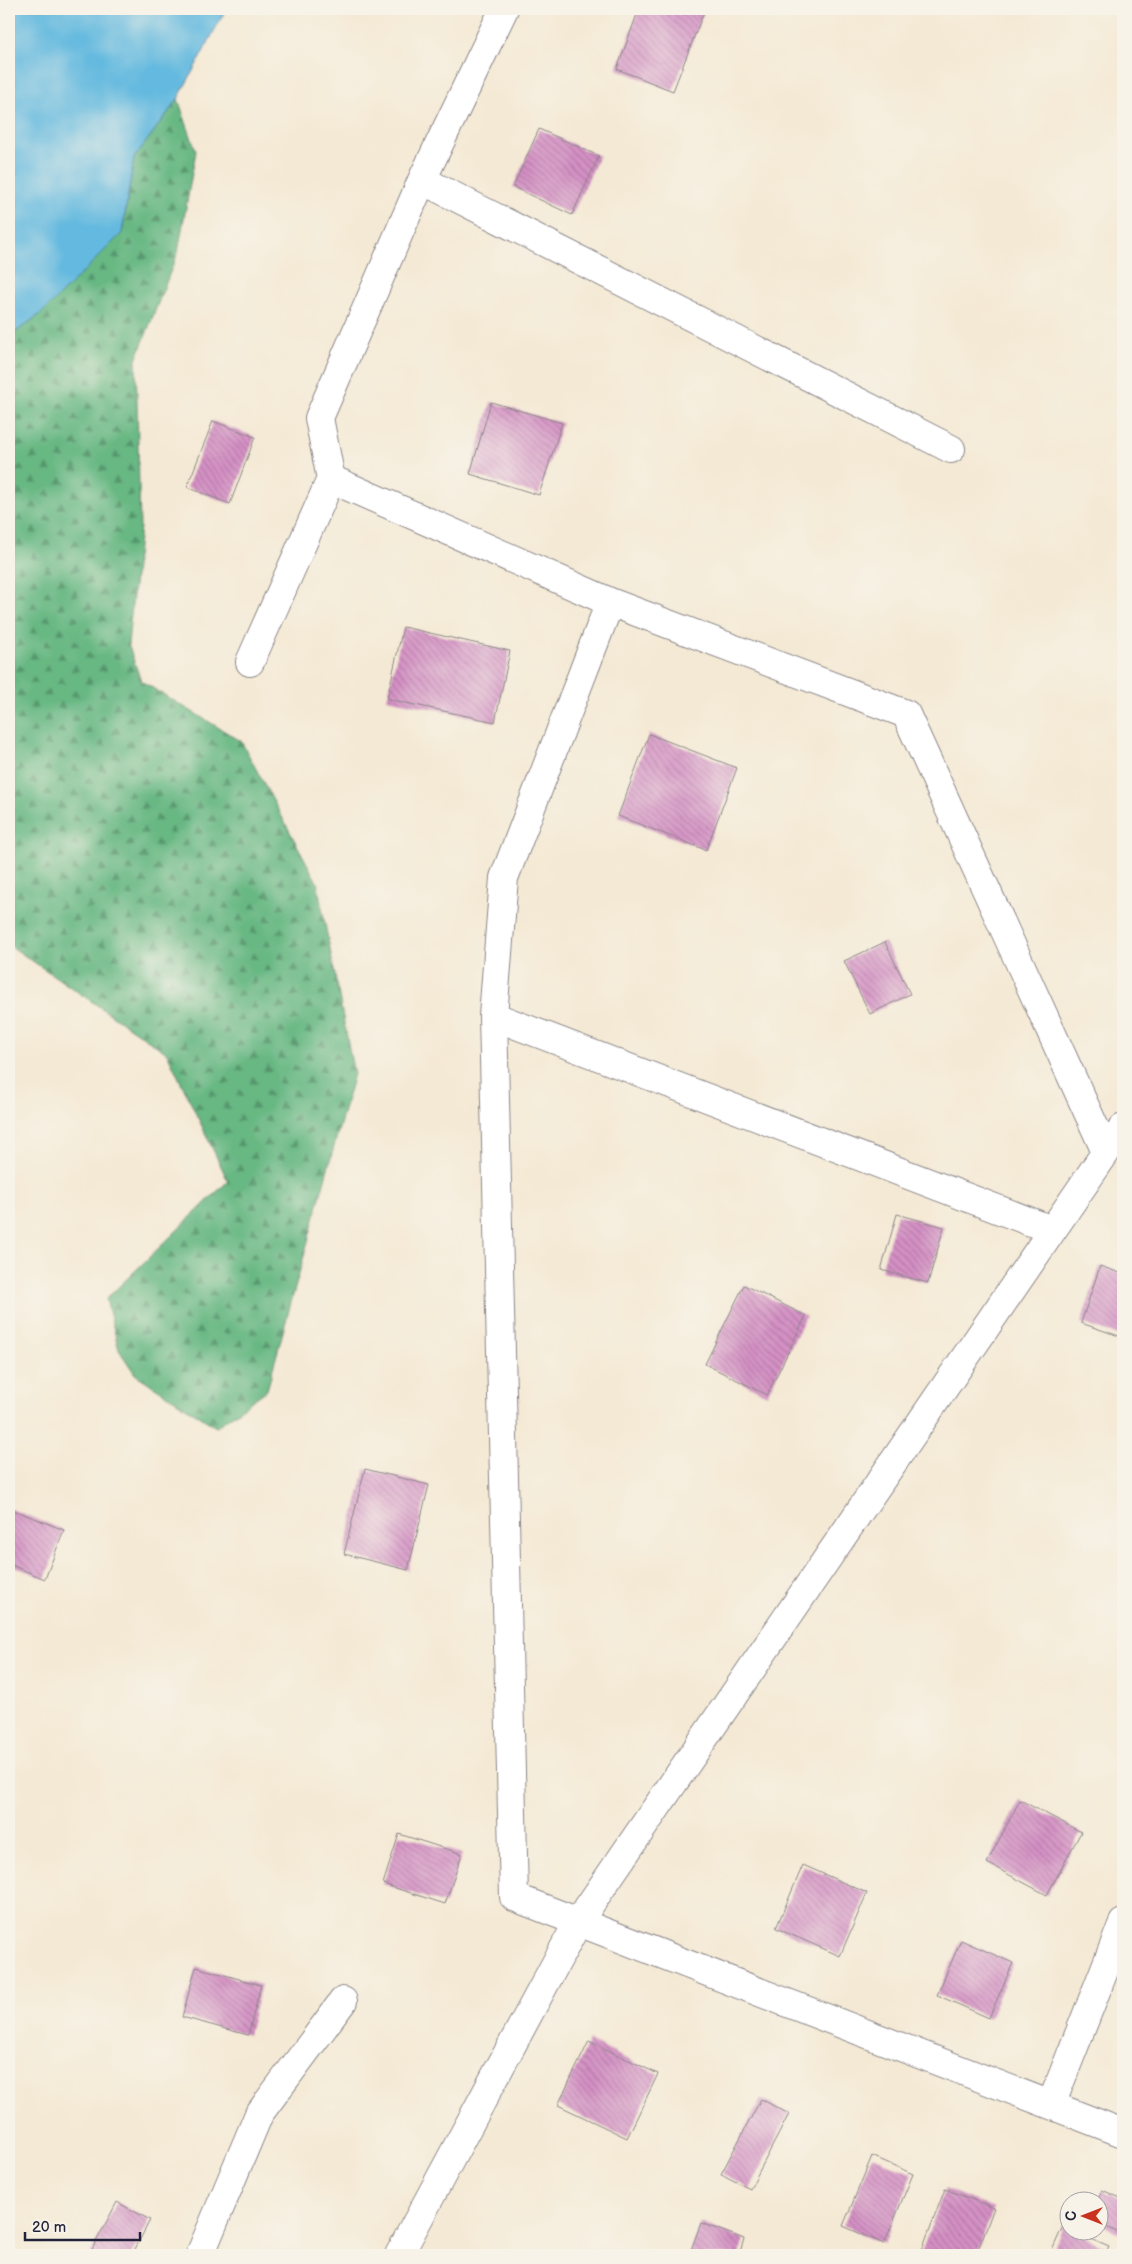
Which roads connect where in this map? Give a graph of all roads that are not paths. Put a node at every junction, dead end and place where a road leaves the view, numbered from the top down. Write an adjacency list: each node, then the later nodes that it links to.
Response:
1 (504, 9): 2 (street)
2 (422, 180): 3 (street); 4 (street)
3 (951, 448)
4 (331, 479): 5 (street); 6 (street)
5 (610, 602): 7 (street); 9 (street)
6 (250, 662)
7 (493, 1016): 10 (street); 11 (street)
8 (1123, 1128): 9 (street)
9 (1106, 1152): 10 (street)
10 (1052, 1230): 11 (street)
11 (578, 1922): 14 (street); 17 (street)
12 (1123, 1923): 14 (street)
13 (343, 2001): 16 (street)
14 (1051, 2105): 15 (street)
15 (1123, 2133)
16 (200, 2255)
17 (399, 2255)

